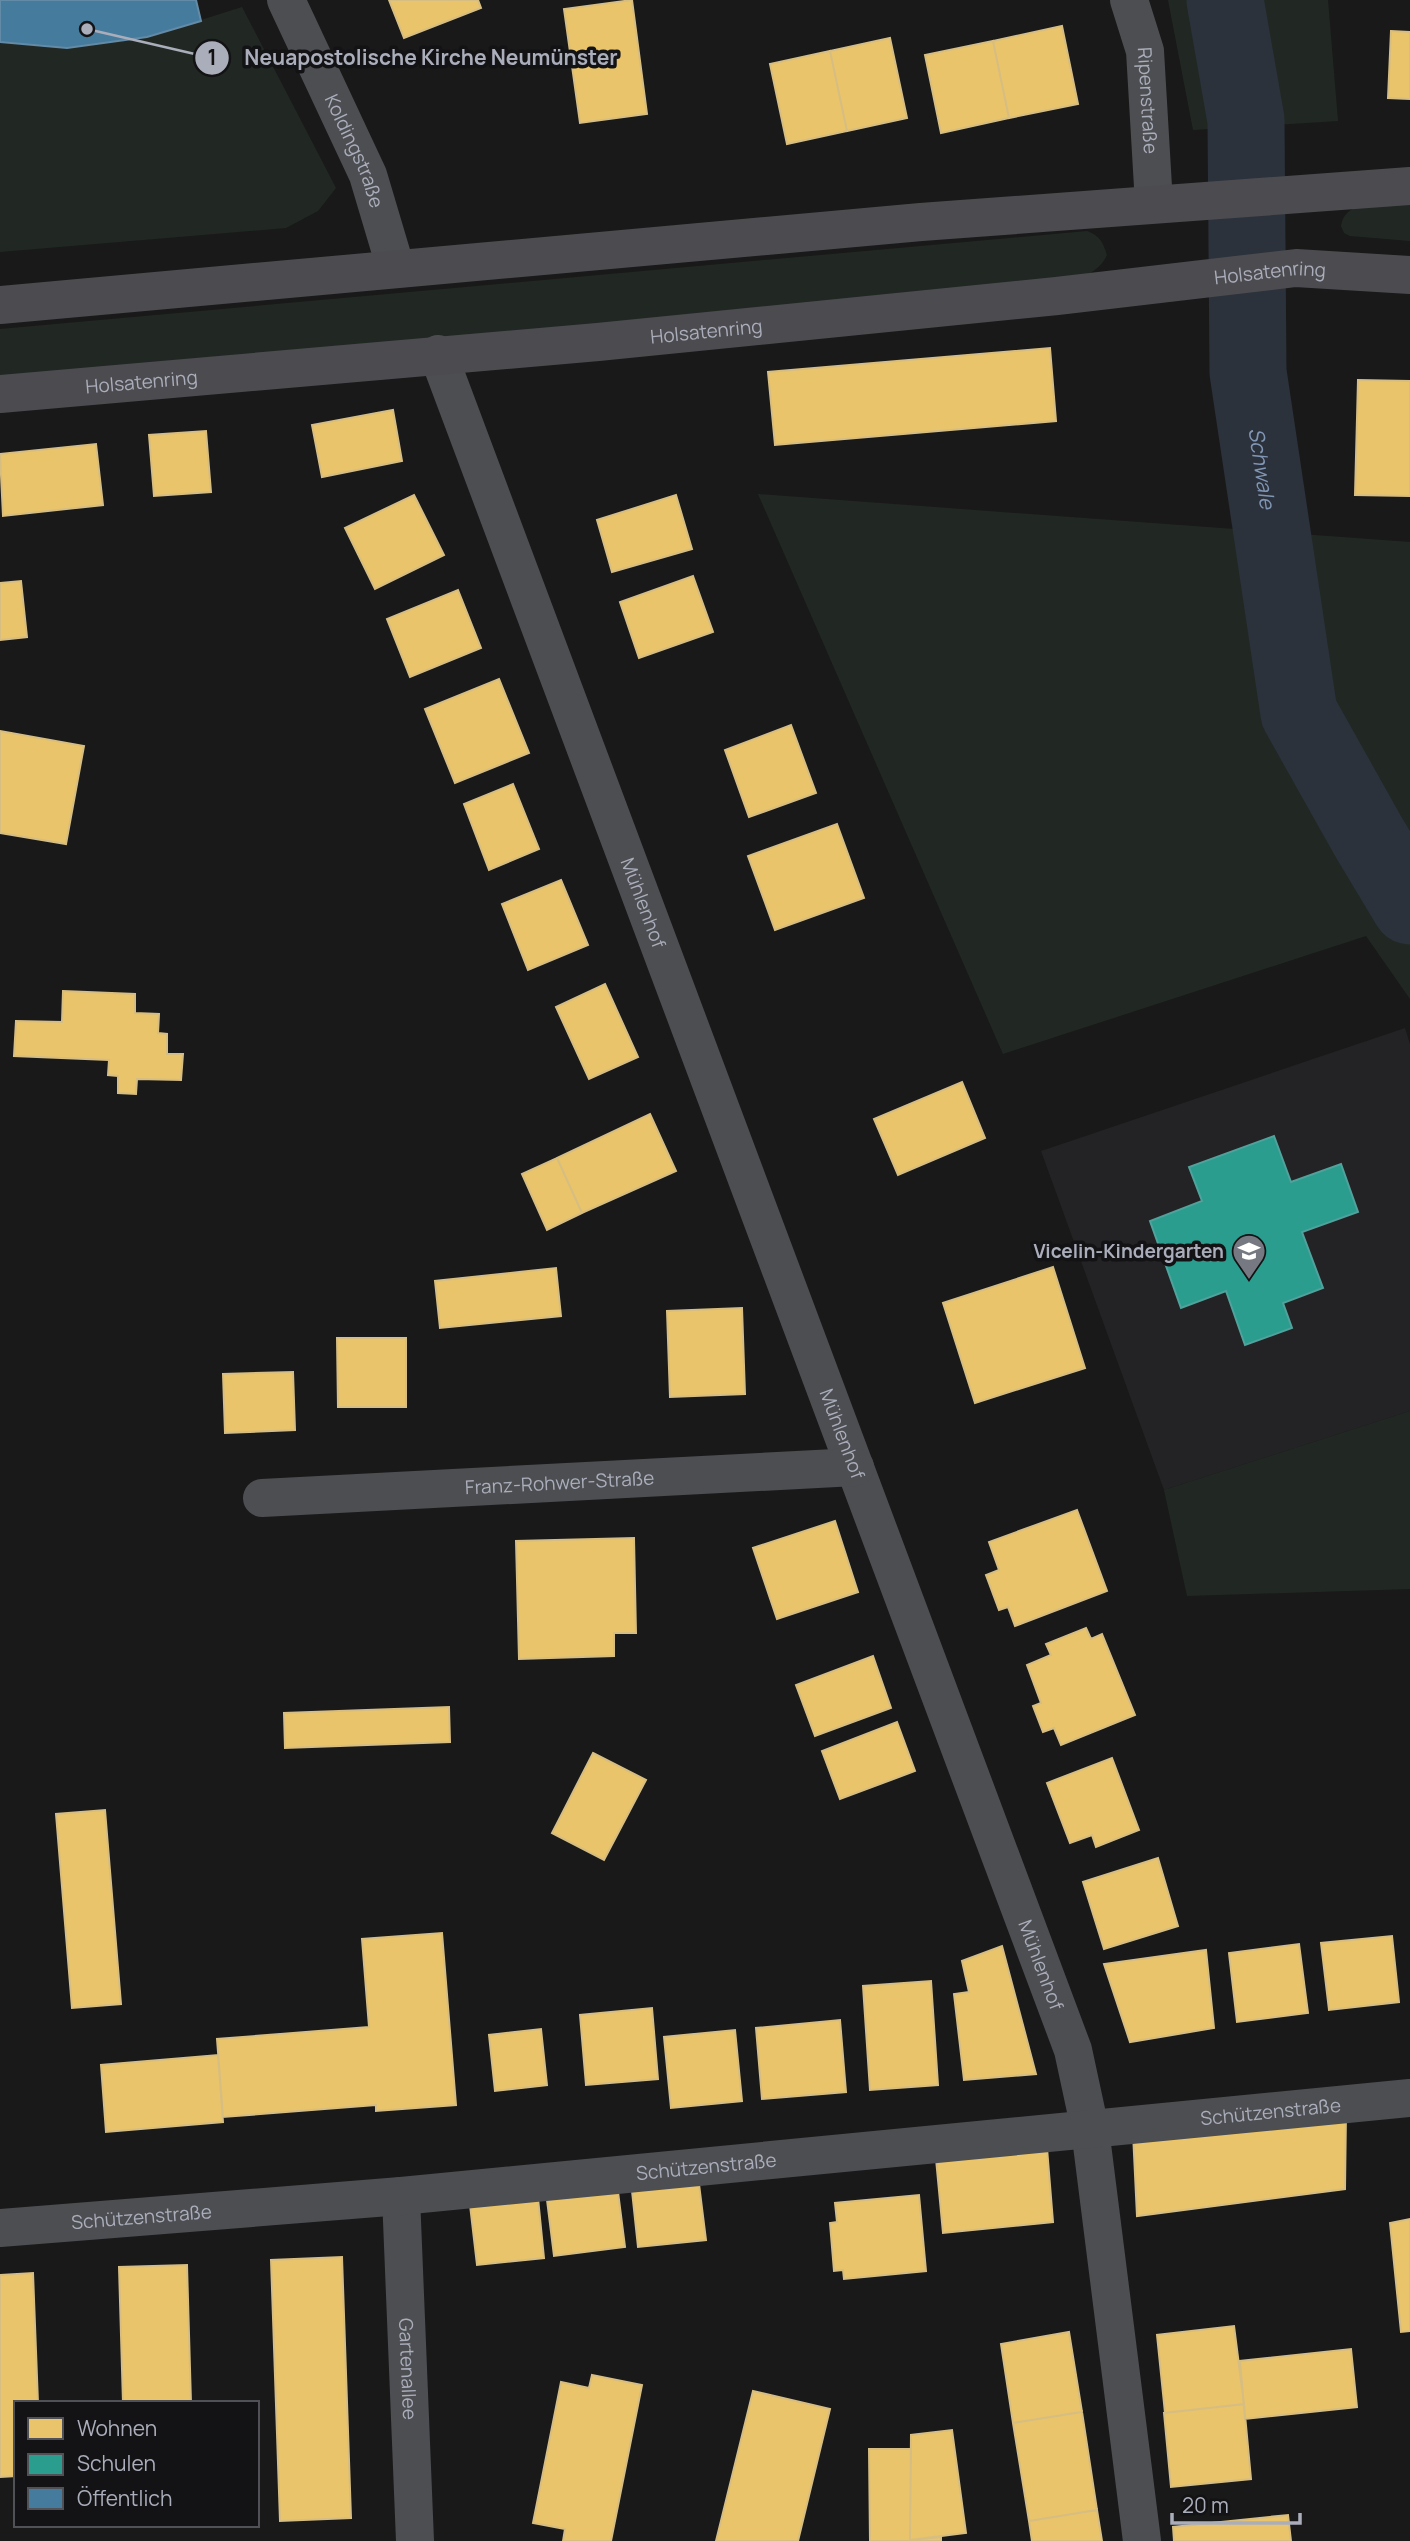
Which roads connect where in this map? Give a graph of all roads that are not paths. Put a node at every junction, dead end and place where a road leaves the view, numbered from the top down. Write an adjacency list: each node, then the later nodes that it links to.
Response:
1 (286, 0): 5 (street, Koldingstraße)
2 (1129, 0): 4 (street, Ripenstraße)
3 (1410, 186): 4 (main road)
4 (1154, 204): 5 (main road)
5 (396, 269): 7 (main road)
6 (1410, 275): 8 (main road, Holsatenring)
7 (0, 305)
8 (439, 354): 9 (main road, Holsatenring); 10 (street, Mühlenhof)
9 (0, 394)
10 (855, 1467): 11 (street, Franz-Rohwer-Straße); 13 (street, Mühlenhof)
11 (262, 1498)
12 (1410, 2098): 13 (street, Schützenstraße)
13 (1090, 2129): 14 (street, Schützenstraße); 17 (street, Mühlenhof)
14 (401, 2196): 15 (street, Schützenstraße); 16 (street, Gartenallee)
15 (0, 2228)
16 (415, 2541)
17 (1142, 2541)

